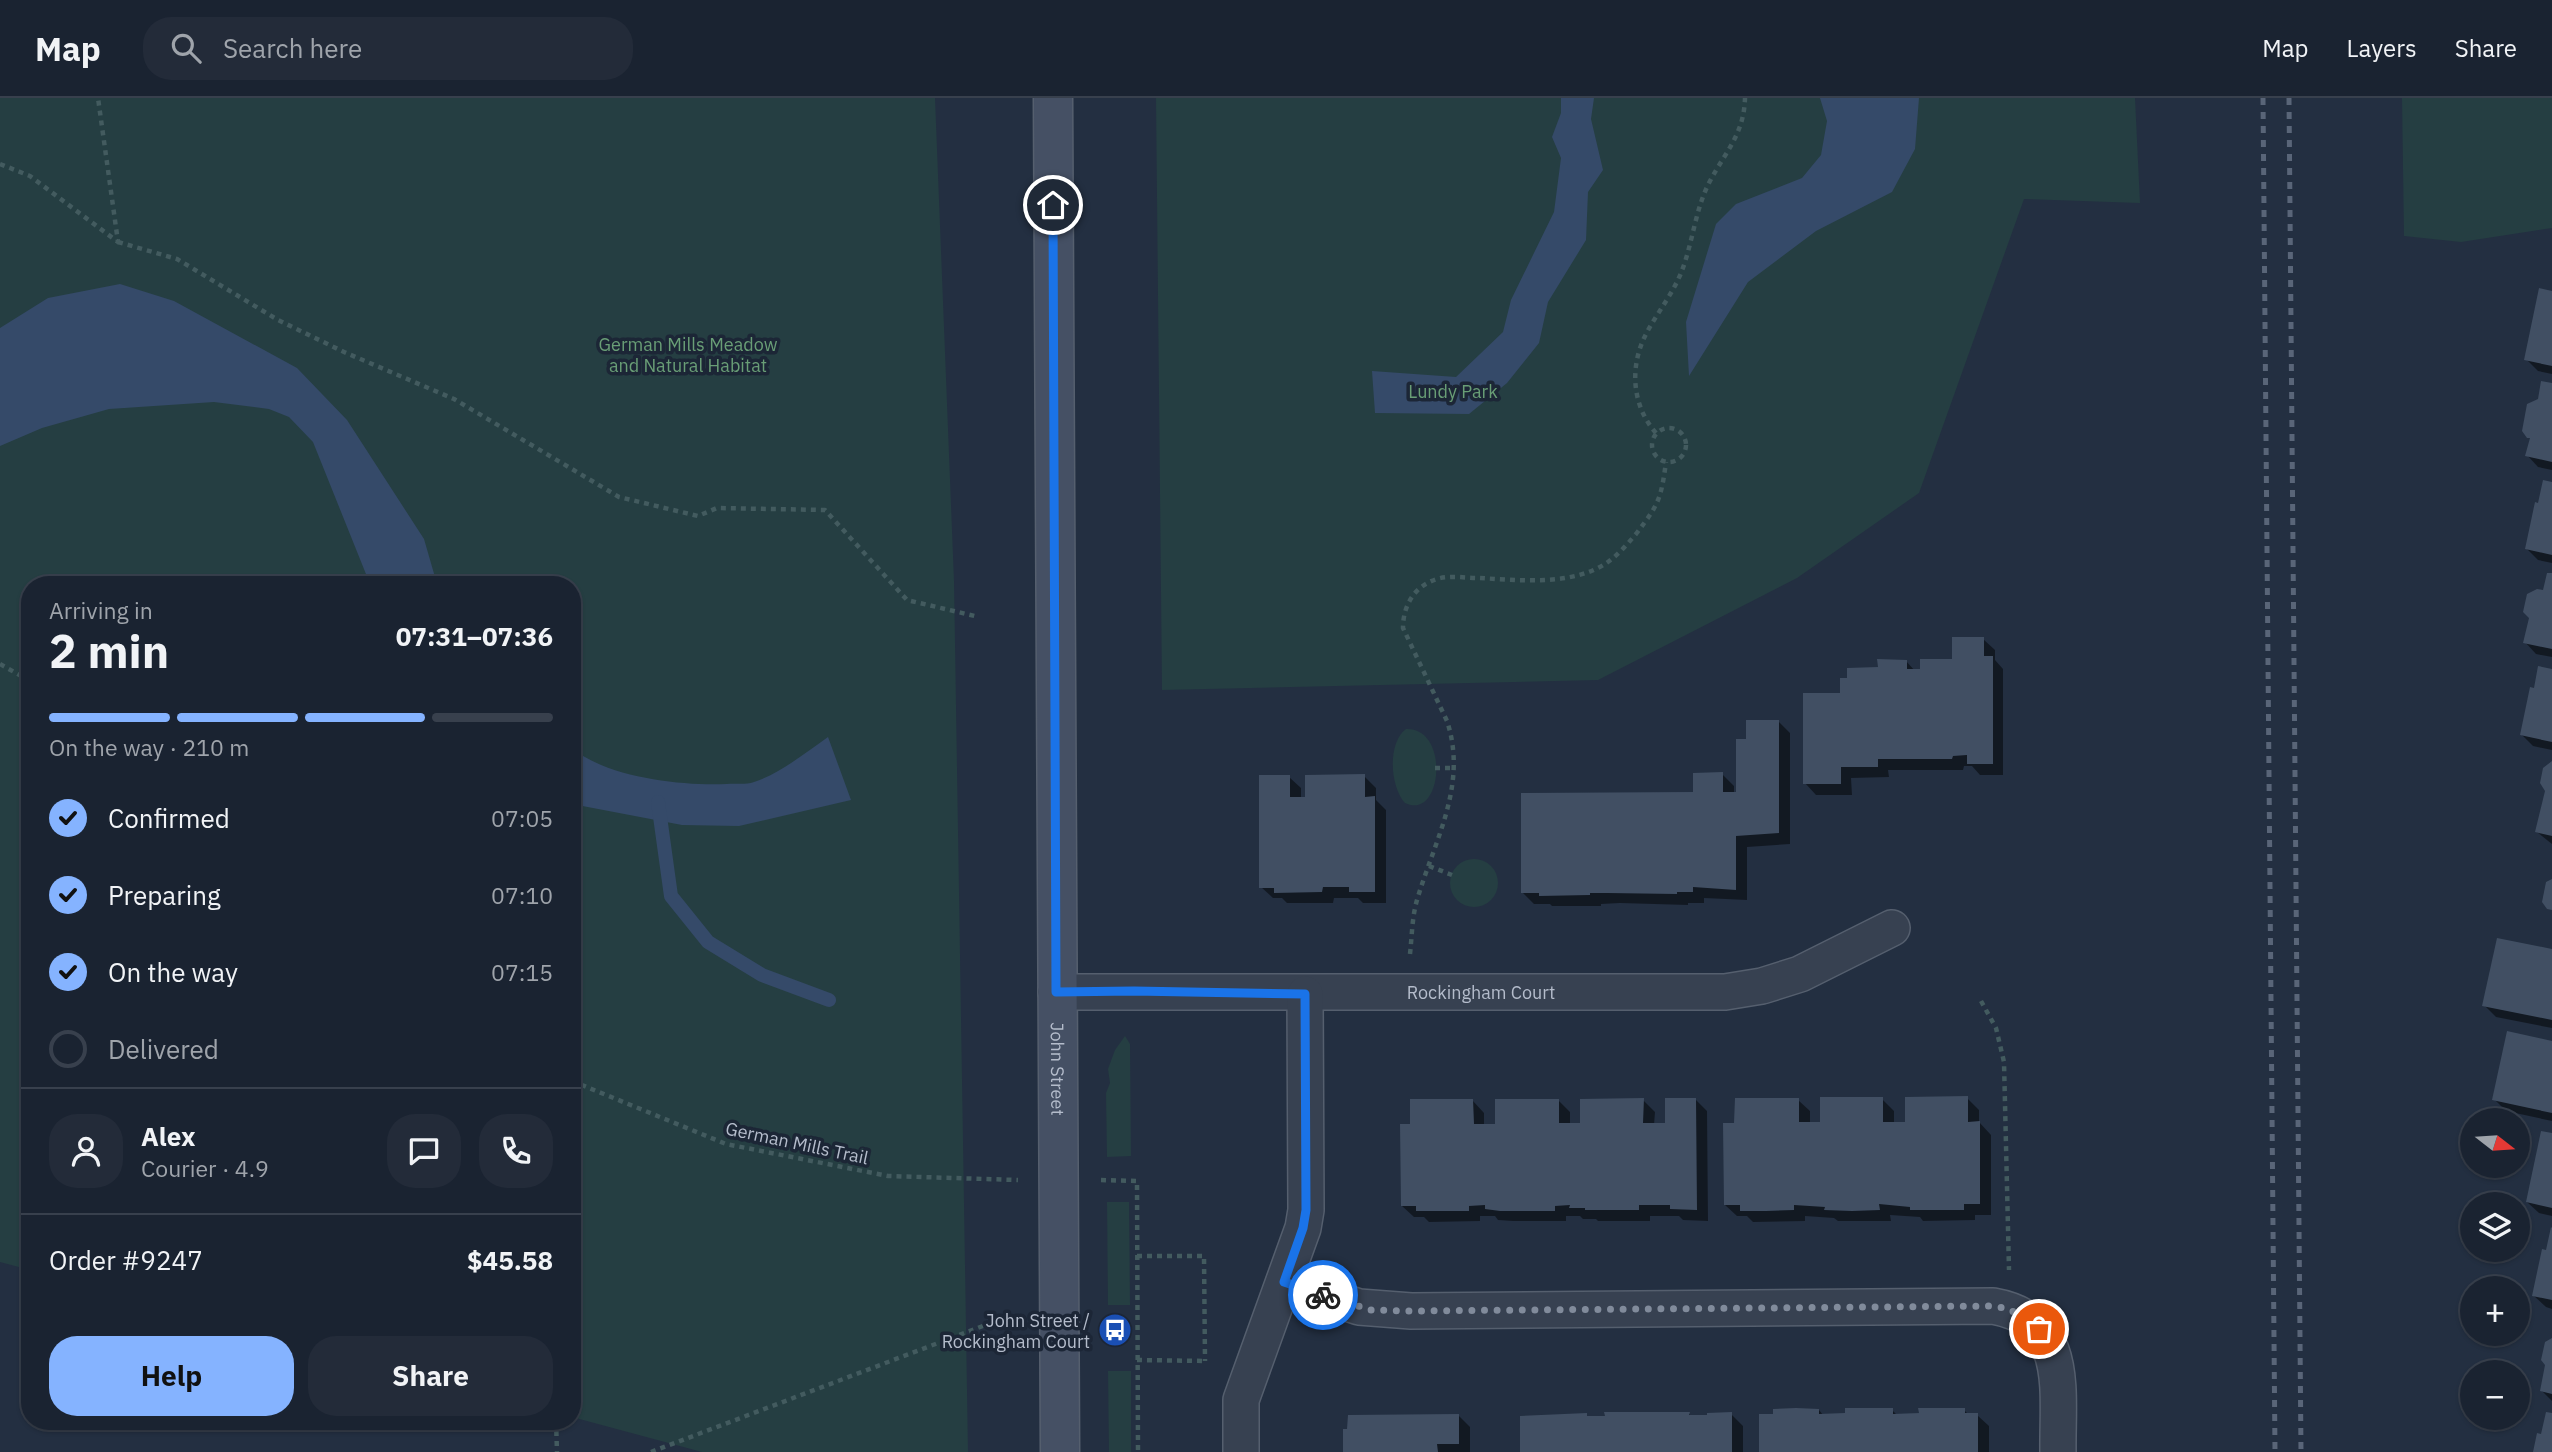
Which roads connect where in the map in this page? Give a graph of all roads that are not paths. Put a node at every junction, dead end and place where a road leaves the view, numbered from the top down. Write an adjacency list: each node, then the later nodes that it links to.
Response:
1 (1053, 98): 3 (main road, John Street)
2 (1892, 928): 4 (street, Rockingham Court)
3 (1056, 992): 4 (street, Rockingham Court); 6 (main road, John Street)
4 (1305, 994): 5 (street)
5 (1284, 1282): 7 (street); 8 (street)
6 (1060, 1452)
7 (1241, 1452)
8 (2058, 1452)

